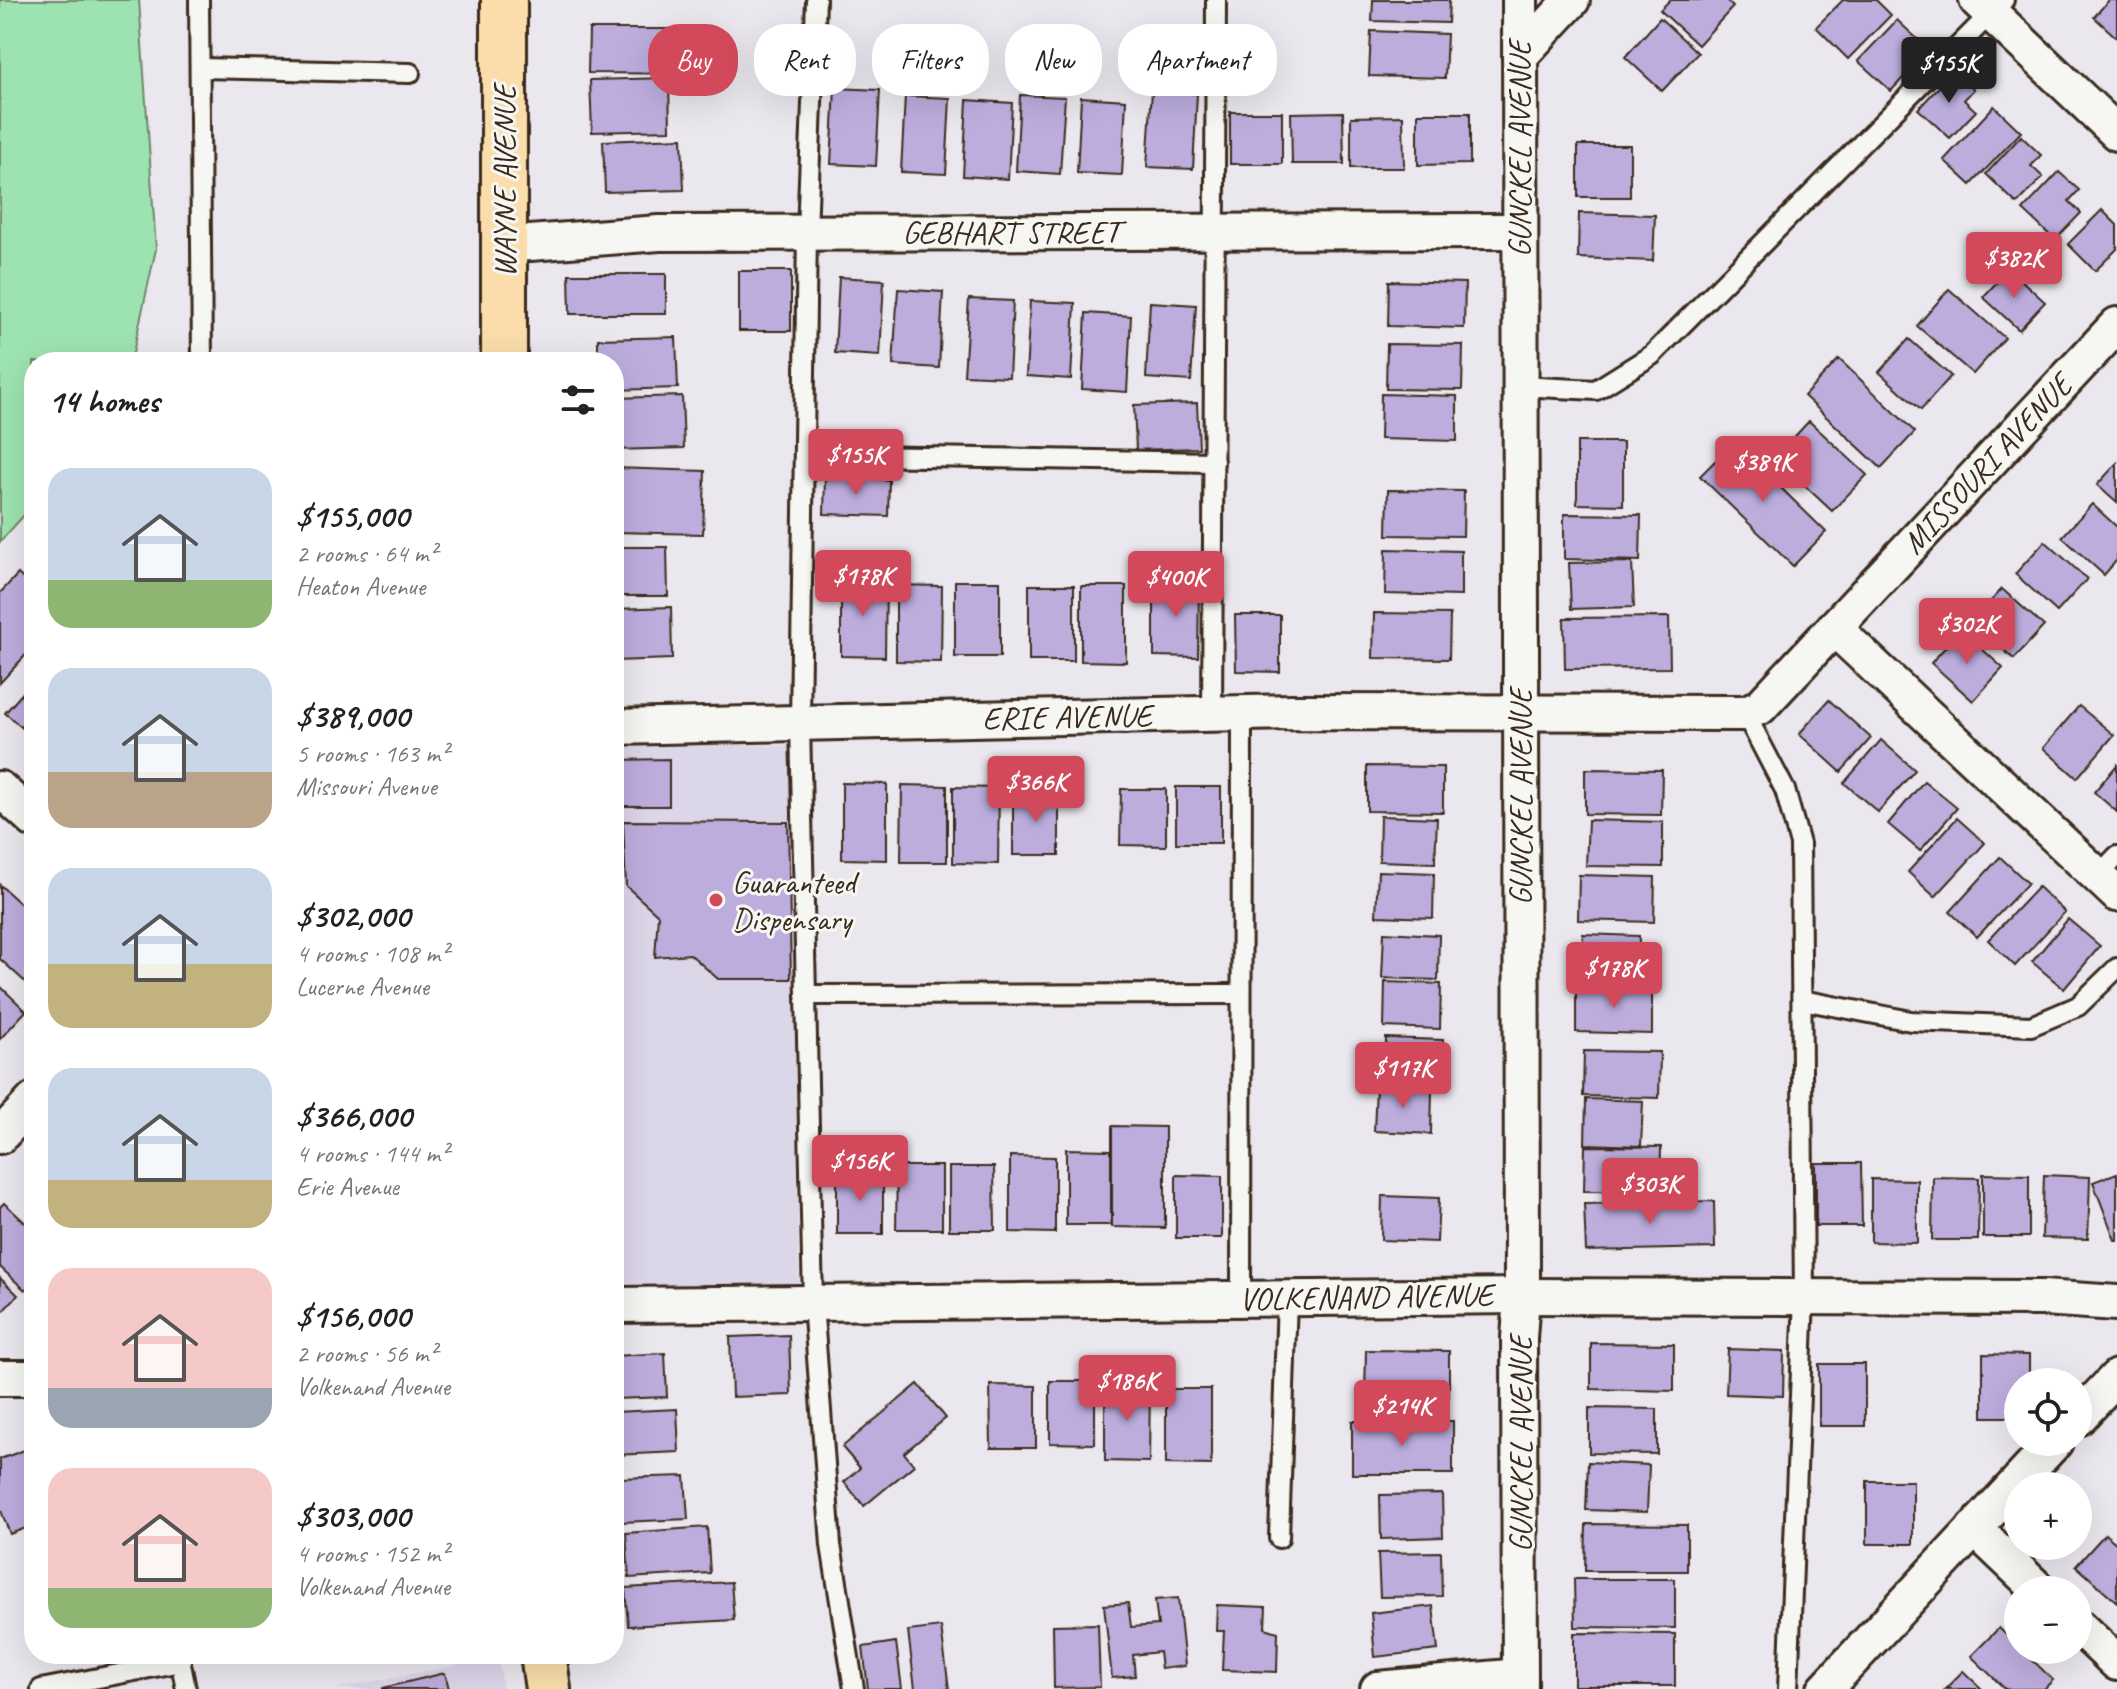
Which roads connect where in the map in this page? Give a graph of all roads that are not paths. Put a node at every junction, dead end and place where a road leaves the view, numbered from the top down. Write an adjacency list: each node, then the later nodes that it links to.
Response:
1 (199, 0): 9 (lane)
2 (504, 0): 15 (main road, WAYNE AVENUE)
3 (816, 0): 13 (lane)
4 (1216, 0): 14 (lane)
5 (1520, 0): 8 (street, GUNCKEL AVENUE)
6 (1572, 0): 8 (street)
7 (1991, 5): 11 (street); 19 (lane)
8 (1520, 56): 12 (street, GUNCKEL AVENUE)
9 (200, 68): 10 (lane); 17 (lane)
10 (410, 73)
11 (2117, 133)
12 (1519, 231): 14 (street, GEBHART STREET); 19 (street, GUNCKEL AVENUE)
13 (807, 232): 14 (street, GEBHART STREET); 15 (street, GEBHART STREET); 20 (lane)
14 (1214, 232): 21 (lane)
15 (504, 245): 18 (main road, WAYNE AVENUE)
16 (2117, 325): 22 (street, MISSOURI AVENUE)
17 (202, 352)
18 (504, 352)
19 (1519, 386): 23 (street, GUNCKEL AVENUE)
20 (804, 455): 21 (lane); 26 (lane)
21 (1214, 462): 25 (lane)
22 (1834, 628): 24 (street, MISSOURI AVENUE); 30 (street)
23 (1520, 712): 24 (street); 25 (street, ERIE AVENUE); 37 (street, GUNCKEL AVENUE)
24 (1745, 713): 34 (lane)
25 (1227, 714): 26 (street, ERIE AVENUE); 32 (lane)
26 (800, 723): 27 (street, ERIE AVENUE); 33 (lane)
27 (624, 727)
28 (0, 789): 29 (street)
29 (24, 811)
30 (2111, 875)
31 (2117, 968): 34 (lane)
32 (1241, 994): 33 (lane); 39 (lane)
33 (806, 995): 41 (lane)
34 (1802, 1000): 38 (lane)
35 (24, 1111): 36 (street)
36 (0, 1136)
37 (1522, 1296): 38 (street, VOLKENAND AVENUE); 40 (street, VOLKENAND AVENUE); 57 (street, GUNCKEL AVENUE)
38 (1804, 1297): 42 (street, VOLKENAND AVENUE); 63 (lane)
39 (1241, 1298): 40 (street, VOLKENAND AVENUE); 41 (street, VOLKENAND AVENUE)
40 (1287, 1298): 50 (lane)
41 (813, 1303): 43 (street, VOLKENAND AVENUE); 61 (lane)
42 (2117, 1303)
43 (624, 1305)
44 (2117, 1377): 47 (street)
45 (0, 1378): 46 (street)
46 (24, 1378)
47 (2092, 1403)
48 (2042, 1456): 49 (street)
49 (1974, 1528): 51 (street); 64 (street)
50 (1279, 1538)
51 (2024, 1576)
52 (2092, 1639): 53 (street)
53 (2117, 1663)
54 (153, 1664): 58 (lane)
55 (181, 1664): 59 (lane)
56 (544, 1664): 60 (main road)
57 (1520, 1683): 62 (street)
58 (41, 1689)
59 (186, 1689)
60 (548, 1689)
61 (854, 1689)
62 (1378, 1689)
63 (1788, 1689)
64 (1825, 1689)

